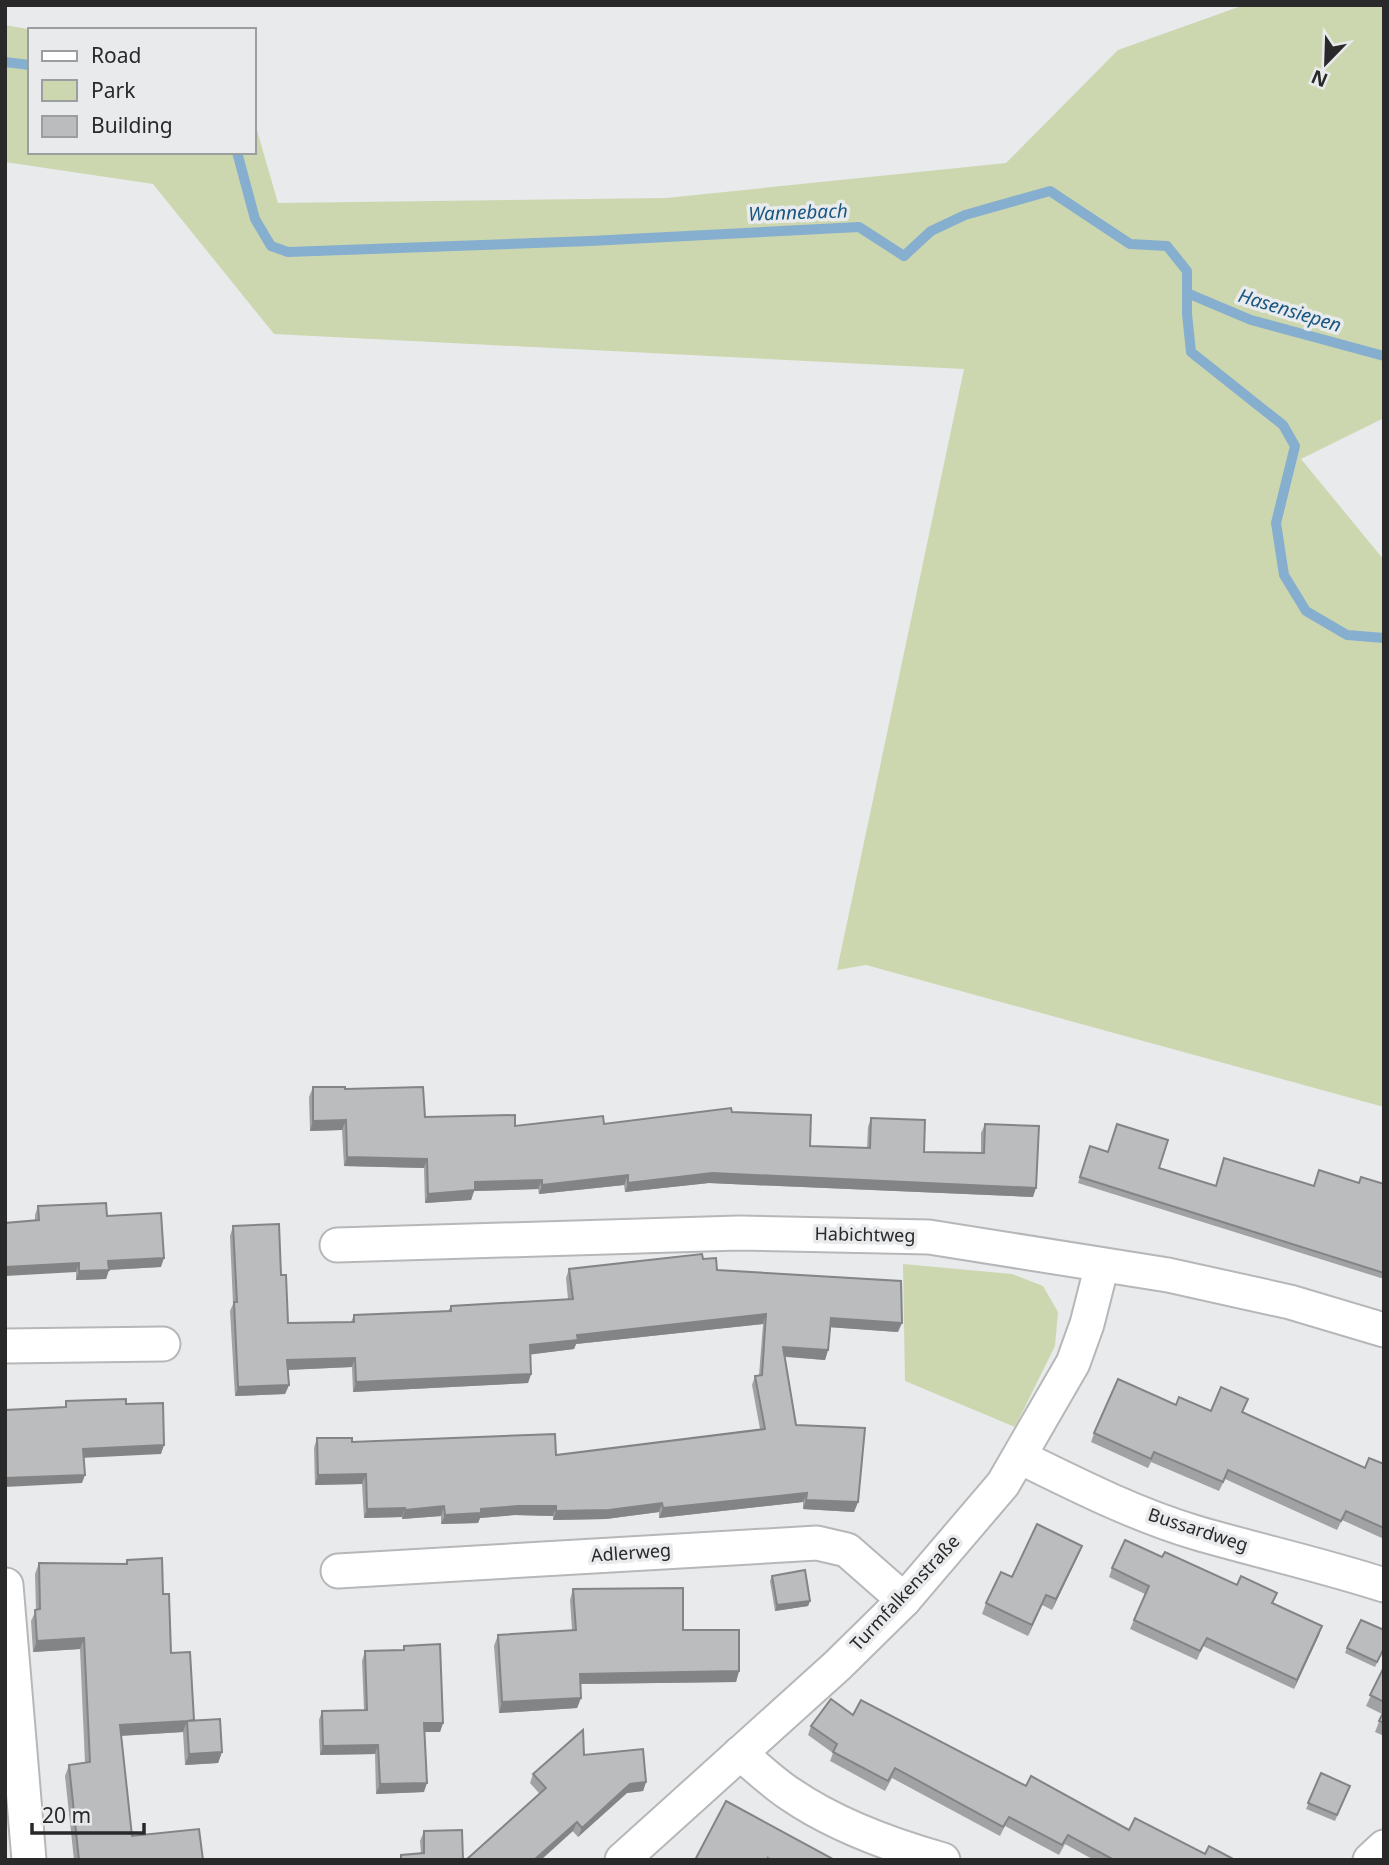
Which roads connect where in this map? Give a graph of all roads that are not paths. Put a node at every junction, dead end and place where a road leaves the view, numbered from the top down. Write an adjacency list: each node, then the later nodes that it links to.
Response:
1 (337, 1245): 2 (street, Habichtweg)
2 (1102, 1265): 3 (street, Habichtweg); 6 (street, Turmfalkenstraße)
3 (1384, 1330)
4 (163, 1344): 5 (street)
5 (5, 1346)
6 (1020, 1457): 9 (street, Bussardweg); 10 (street, Turmfalkenstraße)
7 (338, 1571): 10 (street, Adlerweg)
8 (6, 1585): 13 (street)
9 (1384, 1585)
10 (904, 1600): 11 (street, Turmfalkenstraße)
11 (740, 1753): 14 (street, Turmfalkenstraße); 15 (street)
12 (1384, 1847): 16 (street)
13 (29, 1860)
14 (622, 1860)
15 (943, 1860)
16 (1370, 1860)

